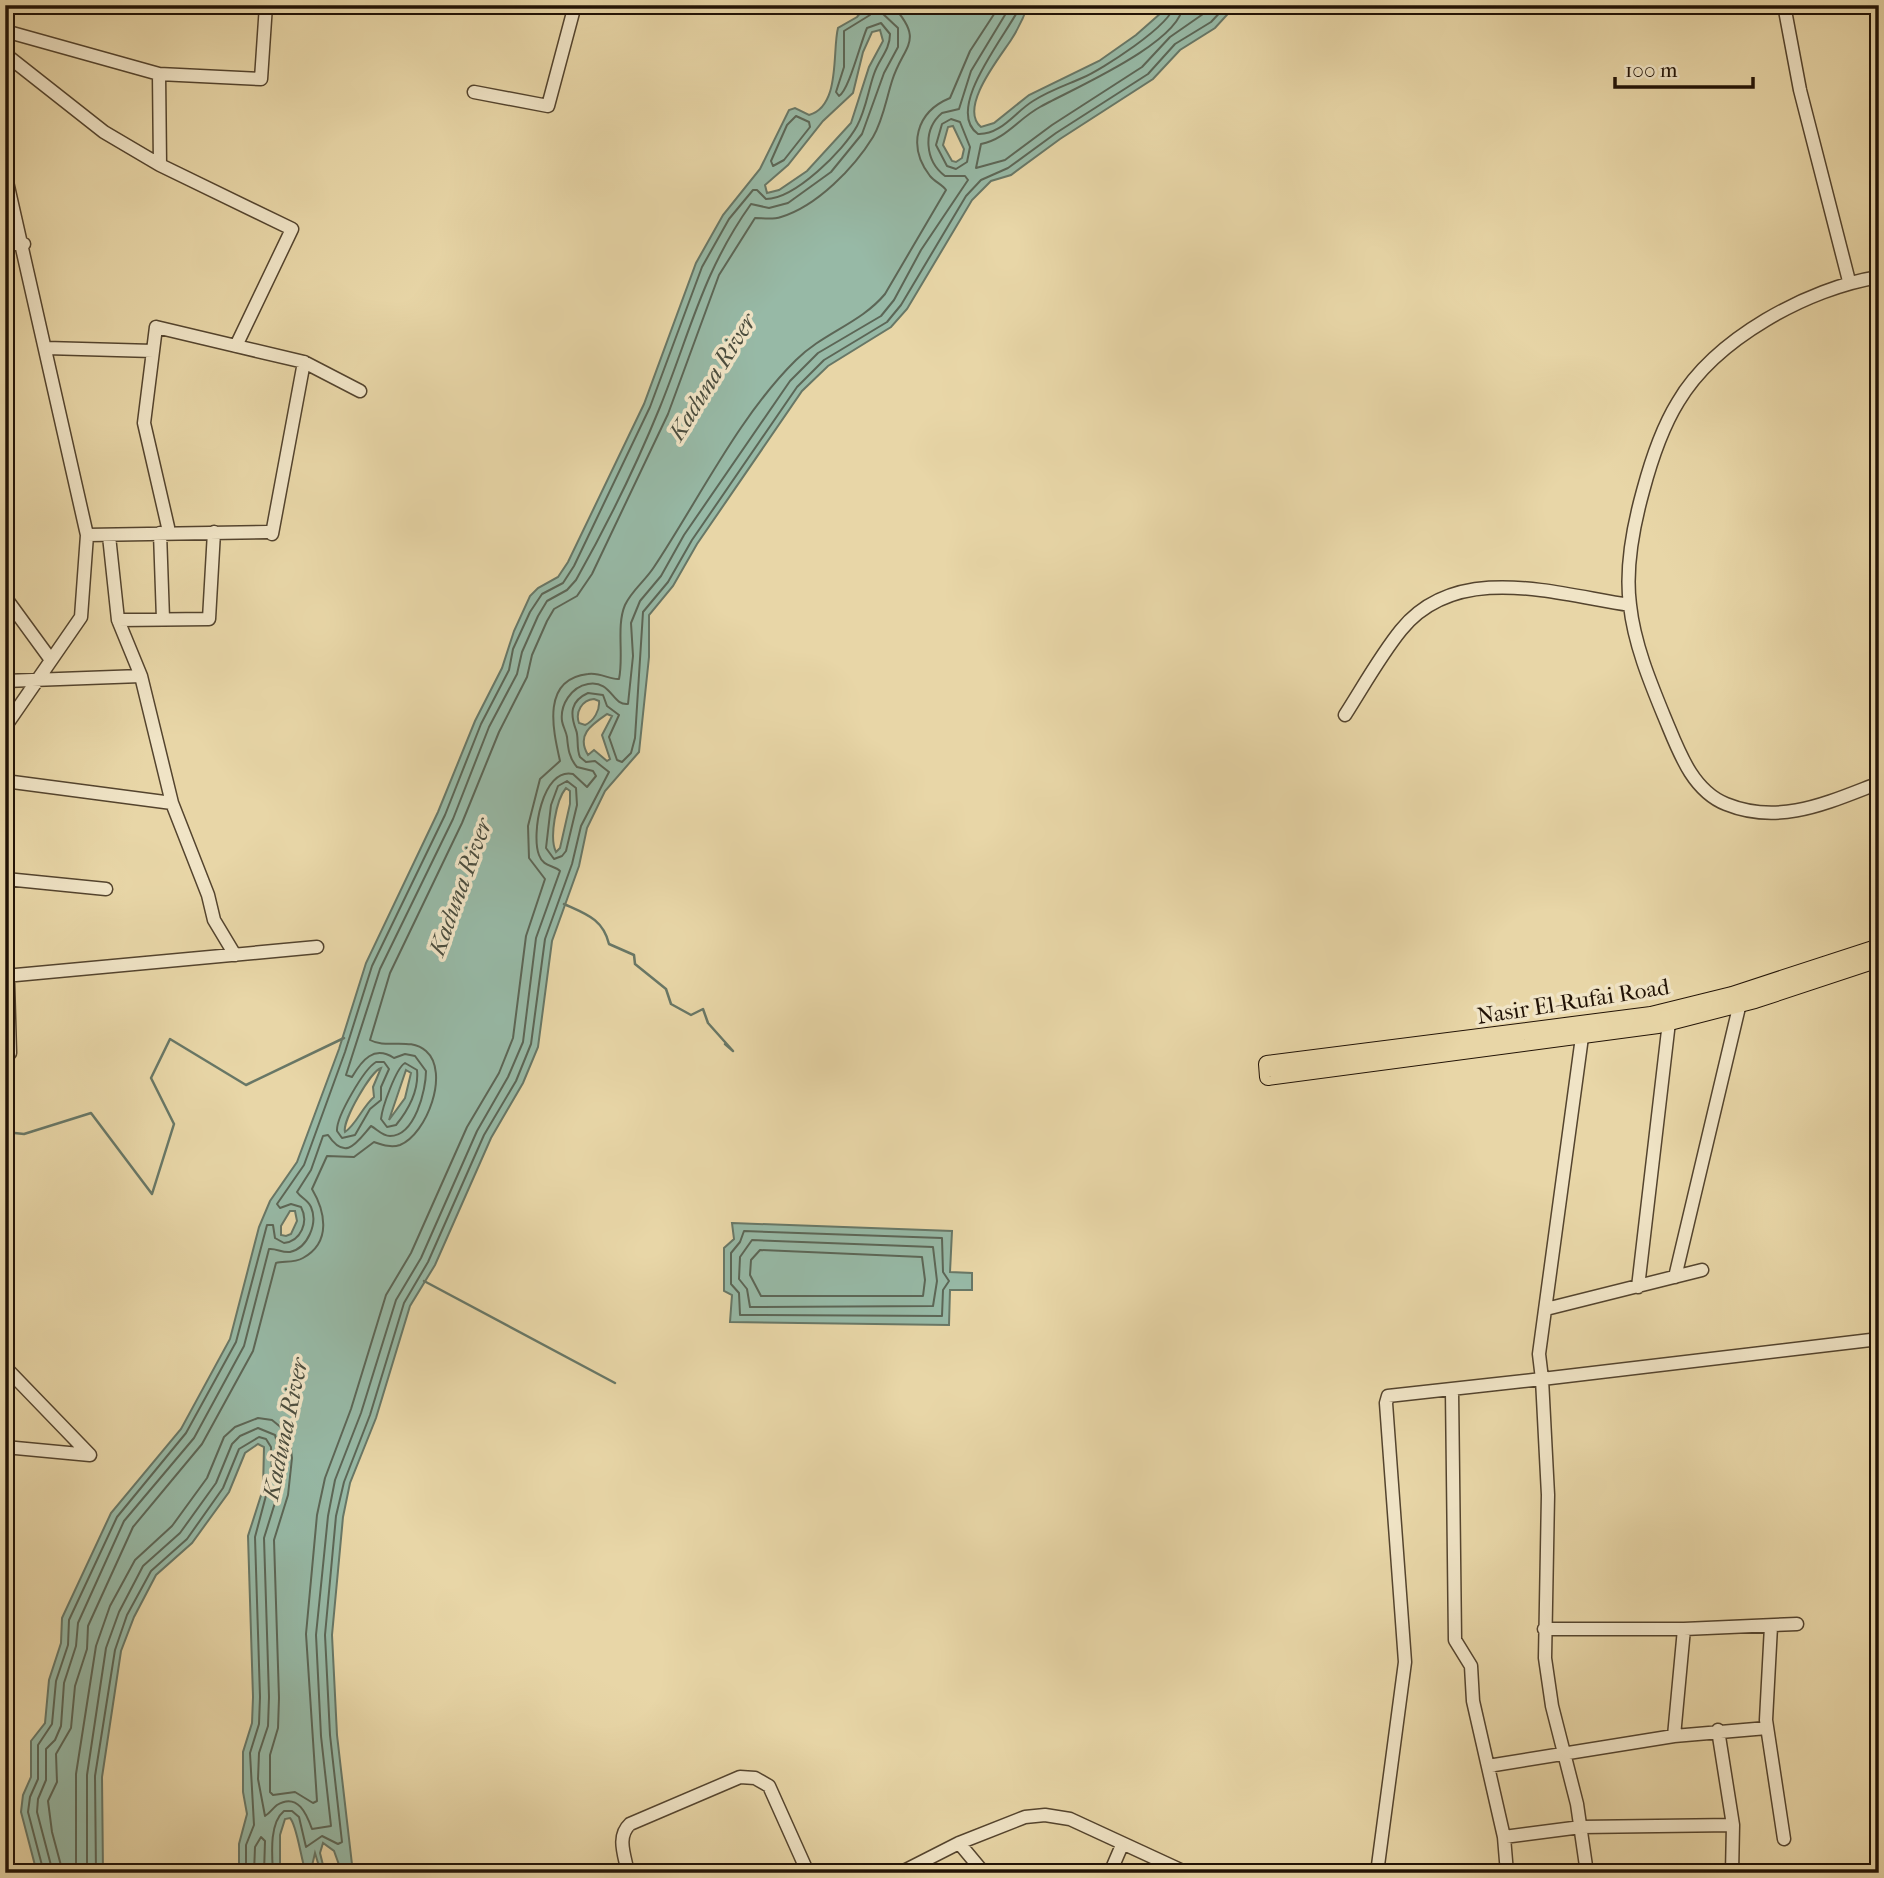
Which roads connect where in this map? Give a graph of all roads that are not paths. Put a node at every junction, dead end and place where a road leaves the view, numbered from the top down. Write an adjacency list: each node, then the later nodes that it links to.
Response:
1 (9, 5): 5 (street)
2 (266, 5): 8 (street)
3 (575, 5): 9 (street)
4 (1784, 5): 15 (street)
5 (5, 16)
6 (5, 31): 8 (street)
7 (5, 54): 10 (street)
8 (159, 74): 10 (street)
9 (474, 92)
10 (160, 165): 16 (street)
11 (5, 173): 13 (street)
12 (5, 244): 13 (street)
13 (24, 244): 17 (street)
14 (1879, 277): 15 (street)
15 (1849, 281): 26 (street)
16 (236, 346): 18 (street); 19 (street)
17 (46, 348): 18 (street); 23 (street)
18 (153, 351): 21 (street)
19 (304, 362): 20 (street); 22 (street)
20 (360, 391)
21 (164, 530): 22 (street); 24 (street); 27 (street)
22 (214, 532): 27 (street)
23 (87, 535): 24 (street); 29 (street)
24 (109, 536): 28 (street)
25 (5, 597): 29 (street)
26 (1630, 605): 33 (street); 36 (street)
27 (163, 619): 28 (street)
28 (118, 620): 30 (street)
29 (51, 660): 32 (street)
30 (141, 676): 32 (street); 37 (street)
31 (5, 681): 32 (street)
32 (36, 681): 34 (street)
33 (1345, 715)
34 (5, 727)
35 (5, 780): 37 (street)
36 (1879, 783)
37 (172, 803): 42 (street)
38 (6, 879): 39 (street); 44 (street)
39 (106, 889)
40 (317, 947): 42 (street)
41 (1879, 947): 48 (main road, Nasir El-Rufai Road)
42 (235, 955): 44 (street)
43 (1879, 959): 45 (main road, Nasir El-Rufai Road)
44 (6, 976): 49 (street)
45 (1740, 1003): 46 (main road, Nasir El-Rufai Road); 52 (street)
46 (1669, 1022): 47 (main road, Nasir El-Rufai Road); 53 (street)
47 (1582, 1037): 48 (main road, Nasir El-Rufai Road); 54 (street)
48 (1430, 1050): 50 (main road)
49 (5, 1054)
50 (1267, 1064)
51 (1702, 1270): 52 (street)
52 (1675, 1277): 53 (street)
53 (1638, 1287): 54 (street)
54 (1546, 1309): 57 (street)
55 (1879, 1339): 57 (street)
56 (5, 1367): 59 (street)
57 (1542, 1380): 58 (street); 62 (street)
58 (1452, 1391): 68 (street); 81 (street)
59 (5, 1447)
60 (1797, 1624): 61 (street)
61 (1771, 1626): 63 (street); 64 (street)
62 (1544, 1629): 63 (street); 67 (street)
63 (1684, 1629): 66 (street)
64 (1767, 1728): 65 (street); 72 (street)
65 (1718, 1730): 66 (street); 69 (street)
66 (1674, 1736): 67 (street)
67 (1563, 1752): 68 (street); 70 (street)
68 (1488, 1766): 71 (street)
69 (1733, 1825): 70 (street); 84 (street)
70 (1581, 1827): 71 (street); 83 (street)
71 (1504, 1837): 82 (street)
72 (1784, 1839)
73 (959, 1843): 74 (street); 77 (street); 78 (street)
74 (1122, 1845): 79 (street); 80 (street)
75 (628, 1873): 76 (street)
76 (808, 1873)
77 (900, 1873)
78 (984, 1873)
79 (1110, 1873)
80 (1187, 1873)
81 (1377, 1873)
82 (1507, 1873)
83 (1587, 1873)
84 (1732, 1873)

